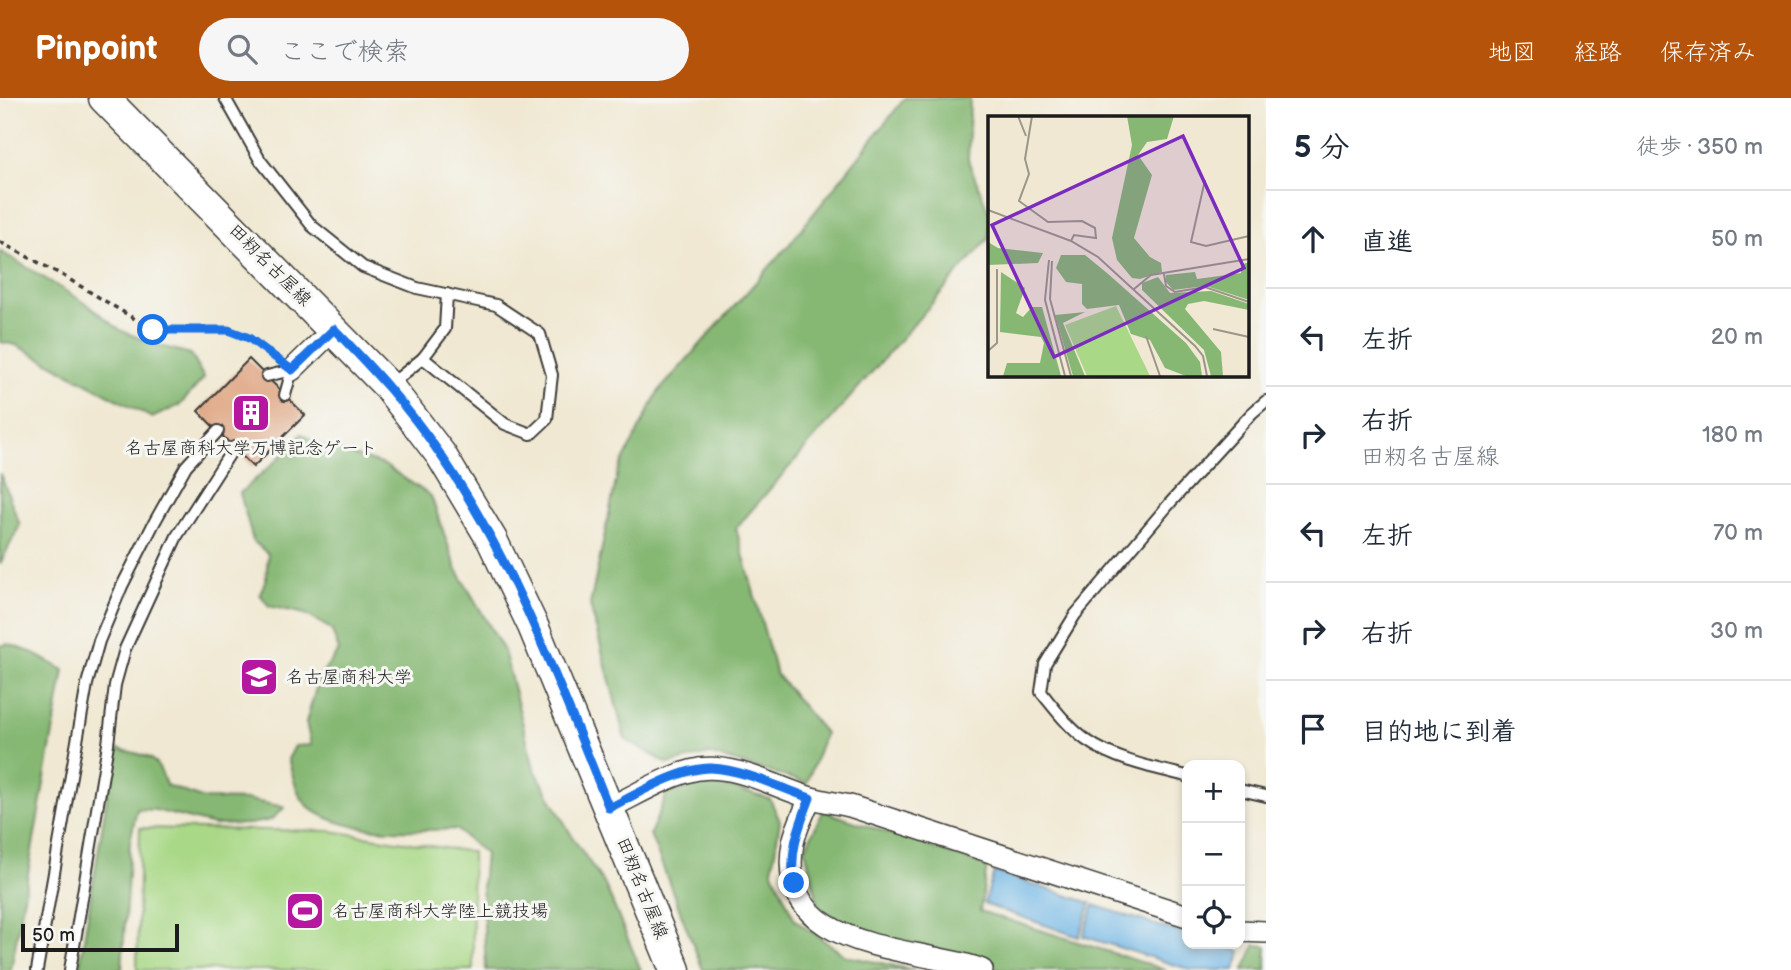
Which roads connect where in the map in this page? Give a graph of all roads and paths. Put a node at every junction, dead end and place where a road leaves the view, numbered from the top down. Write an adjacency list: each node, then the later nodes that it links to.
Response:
1 (104, 98): 5 (main road, 田籾名古屋線)
2 (225, 98): 4 (lane)
3 (0, 242): 7 (path)
4 (447, 294): 6 (lane); 6 (lane)
5 (334, 329): 7 (street); 9 (main road, 田籾名古屋線)
6 (423, 358): 9 (lane)
7 (292, 370): 8 (lane); 10 (lane)
8 (267, 376)
9 (388, 386): 18 (main road, 田籾名古屋線)
10 (285, 395)
11 (1266, 401): 14 (lane)
12 (218, 431): 22 (lane)
13 (234, 447): 23 (lane)
14 (1182, 775)
15 (1245, 791): 16 (lane)
16 (1266, 796)
17 (810, 798): 18 (street); 19 (street); 25 (street)
18 (609, 808): 24 (main road, 田籾名古屋線)
19 (1182, 914)
20 (1245, 931): 21 (street)
21 (1266, 932)
22 (37, 970)
23 (70, 970)
24 (675, 970)
25 (982, 970)

